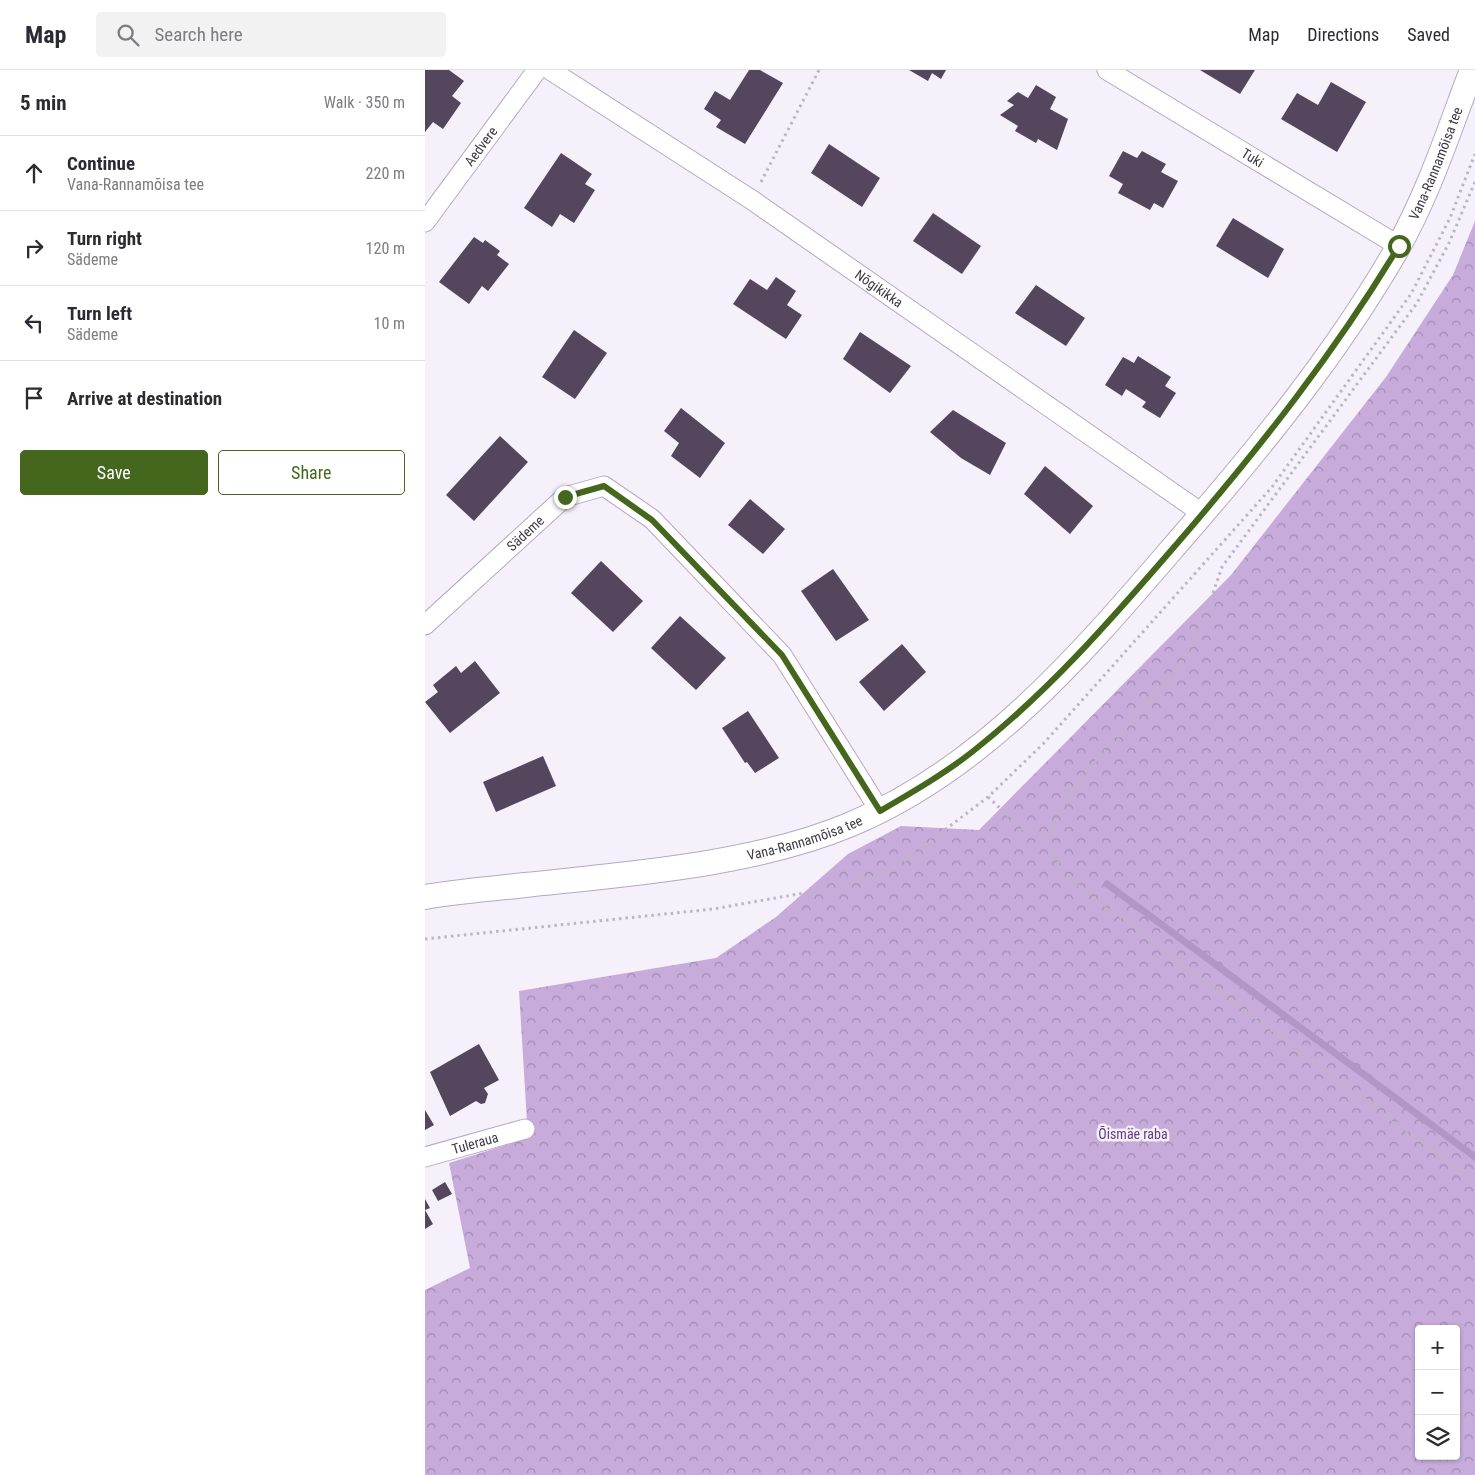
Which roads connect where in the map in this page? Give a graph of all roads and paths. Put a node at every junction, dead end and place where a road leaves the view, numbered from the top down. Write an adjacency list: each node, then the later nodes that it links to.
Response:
1 (537, 70): 9 (street, Aedvere)
2 (550, 70): 8 (street, Nõgikikka)
3 (819, 70): 8 (path)
4 (1107, 70): 10 (street, Tuki)
5 (1472, 70): 10 (street, Vana-Rannamõisa tee)
6 (1475, 154): 13 (path)
7 (1475, 182): 15 (path)
8 (752, 200): 11 (street, Nõgikikka)
9 (425, 222)
10 (1399, 246): 11 (street, Vana-Rannamõisa tee)
11 (1203, 514): 14 (street, Vana-Rannamõisa tee)
12 (425, 625): 14 (street, Sädeme)
13 (988, 797): 15 (path); 17 (path)
14 (880, 811): 16 (street, Vana-Rannamõisa tee)
15 (1051, 837): 20 (path)
16 (425, 897)
17 (425, 939)
18 (525, 1129): 19 (street, Tuleraua)
19 (425, 1157)
20 (1475, 1182)

